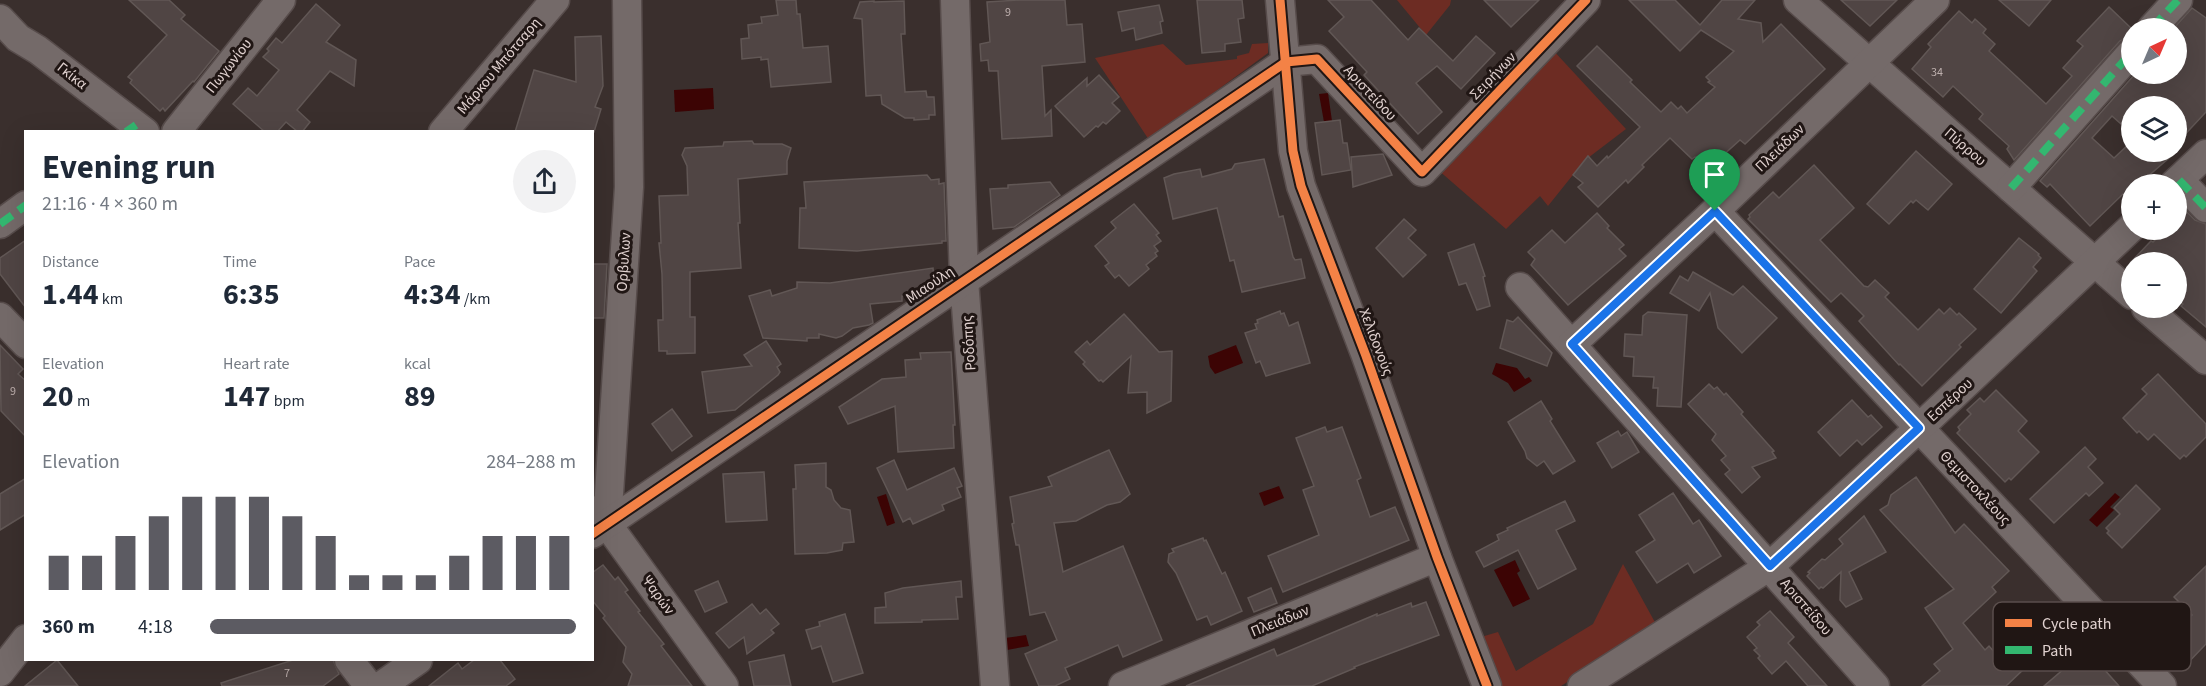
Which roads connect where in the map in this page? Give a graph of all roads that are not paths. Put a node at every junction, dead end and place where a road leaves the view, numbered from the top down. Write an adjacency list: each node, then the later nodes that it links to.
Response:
1 (281, 0): 16 (street, Πωγωνίου)
2 (555, 0): 17 (street, Μάρκου Μπότσαρη)
3 (627, 0): 38 (street, Ορβυλων)
4 (955, 0): 29 (street, Ροδόπης)
5 (1280, 0): 12 (street, Χελιδονούς)
6 (1586, 0): 19 (street, Σειρήνων)
7 (1798, 0): 13 (street, Πύρρου)
8 (1935, 0): 13 (street, Πλειάδων)
9 (2178, 0): 10 (street)
10 (2161, 18)
11 (0, 19): 15 (street, Γκίκα)
12 (1286, 62): 19 (street, Αριστείδου); 29 (street, Μιαούλη); 39 (street, Χελιδονούς)
13 (1869, 63): 21 (street, Πύρρου); 25 (street, Πλειάδων)
14 (2121, 64): 21 (street)
15 (135, 130)
16 (178, 130)
17 (445, 130)
18 (2206, 154): 20 (street)
19 (1422, 172)
20 (2185, 174)
21 (2011, 188): 28 (street, Πύρρου)
22 (2187, 191): 24 (street)
23 (24, 207): 26 (street)
24 (2206, 208)
25 (1715, 211): 35 (street, Πλειάδων); 37 (street, Θεμιστοκλέους)
26 (0, 224)
27 (2121, 237): 28 (street, Εσπέρου)
28 (2095, 262): 30 (street, Πύρρου); 37 (street, Εσπέρου)
29 (964, 280): 38 (street, Μιαούλη); 50 (street, Ροδόπης)
30 (2121, 284)
31 (1520, 287): 35 (street, Αριστείδου)
32 (0, 317): 34 (street)
33 (2158, 318): 36 (street)
34 (24, 342)
35 (1572, 344): 40 (street, Αριστείδου)
36 (2206, 360)
37 (1919, 428): 40 (street, Εσπέρου); 41 (street, Θεμιστοκλέους)
38 (597, 520): 49 (street, Ψαρών)
39 (1437, 557): 51 (street, Πλειάδων); 52 (street, Χελιδονούς)
40 (1770, 566): 53 (street, Εσπέρου); 54 (street, Αριστείδου)
41 (2083, 602)
42 (24, 642): 46 (street)
43 (350, 661): 47 (street)
44 (417, 661): 48 (street)
45 (2148, 671): 55 (street, Θεμιστοκλέους)
46 (0, 672)
47 (369, 686)
48 (381, 686)
49 (724, 686)
50 (995, 686)
51 (1123, 686)
52 (1486, 686)
53 (1582, 686)
54 (1875, 686)
55 (2162, 686)

